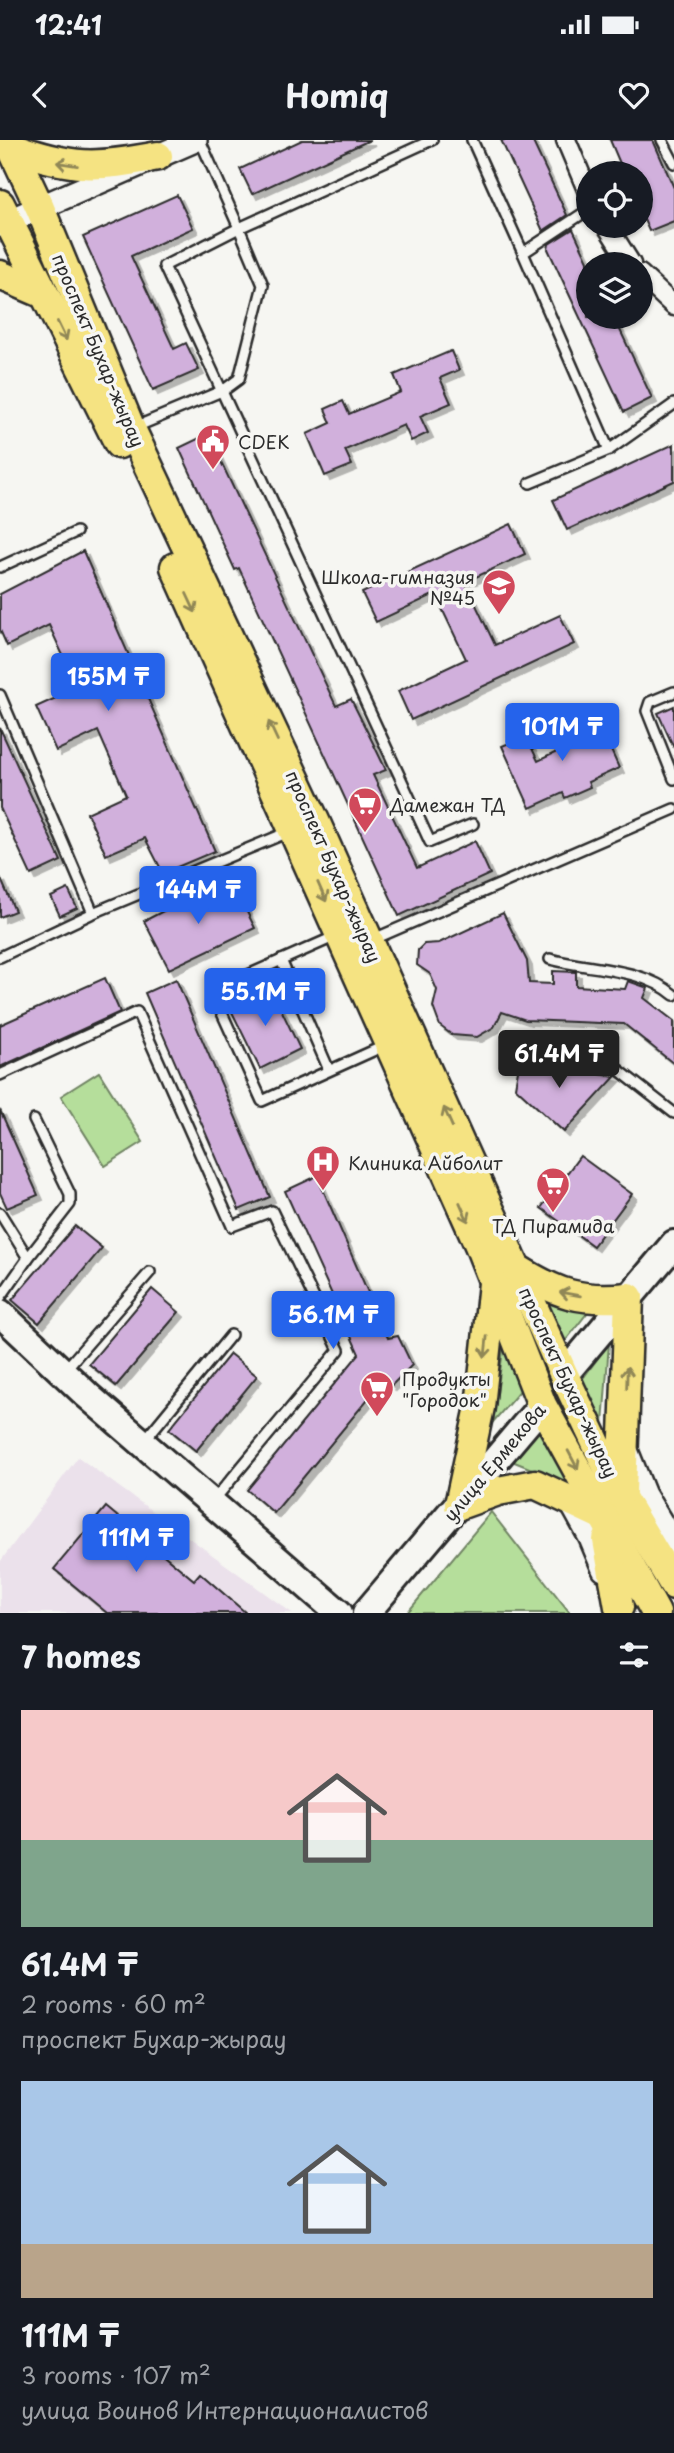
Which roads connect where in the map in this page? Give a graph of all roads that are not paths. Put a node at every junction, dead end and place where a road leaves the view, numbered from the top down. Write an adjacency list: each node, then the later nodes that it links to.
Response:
1 (195, 140): 8 (street)
2 (200, 140): 14 (lane)
3 (432, 140): 14 (lane)
4 (472, 140): 15 (lane)
5 (662, 140): 10 (lane)
6 (568, 141): 9 (street)
7 (9, 143): 8 (main road, one-way to 7); 11 (main road, проспект Бухар-жырау)
8 (158, 156): 11 (street)
9 (576, 161)
10 (674, 163)
11 (40, 208): 12 (street); 22 (main road, проспект Бухар-жырау)
12 (3, 217): 18 (main road, проспект Бухар-жырау)
13 (576, 218): 15 (lane)
14 (239, 228): 20 (lane); 20 (lane)
15 (523, 253): 23 (lane)
16 (0, 275): 18 (main road)
17 (653, 286): 19 (street)
18 (44, 294): 32 (main road, проспект Бухар-жырау, one-way to 32)
19 (674, 306)
20 (223, 390): 22 (lane); 31 (lane)
21 (674, 404): 23 (lane)
22 (131, 429): 32 (main road, проспект Бухар-жырау, one-way to 22)
23 (609, 450): 24 (lane)
24 (530, 483)
25 (76, 532): 26 (lane)
26 (0, 567)
27 (674, 692): 29 (lane)
28 (0, 695): 33 (lane)
29 (674, 779)
30 (674, 809): 35 (lane)
31 (473, 824)
32 (305, 825): 33 (lane); 34 (main road, проспект Бухар-жырау, one-way to 34); 35 (main road, проспект Бухар-жырау)
33 (93, 913): 36 (lane)
34 (341, 934): 38 (lane); 40 (main road, проспект Бухар-жырау)
35 (368, 942): 50 (main road, проспект Бухар-жырау, one-way to 35)
36 (0, 957)
37 (550, 959): 39 (lane)
38 (281, 960): 42 (lane); 42 (lane)
39 (674, 995)
40 (390, 1043): 42 (lane); 50 (main road, проспект Бухар-жырау, one-way to 50)
41 (615, 1067): 44 (lane)
42 (329, 1070)
43 (0, 1075): 61 (lane)
44 (674, 1113)
45 (34, 1120): 48 (lane)
46 (0, 1213): 48 (lane)
47 (674, 1244): 51 (main road, улица Ермекова)
48 (28, 1258): 52 (lane)
49 (150, 1272): 55 (lane)
50 (505, 1274): 51 (main road, one-way to 50); 56 (main road, проспект Бухар-жырау); 57 (main road, проспект Бухар-жырау); 62 (main road, one-way to 62)
51 (629, 1297): 56 (main road, улица Ермекова); 59 (main road, one-way to 51)
52 (0, 1298)
53 (0, 1313): 55 (main road)
54 (232, 1335): 58 (lane)
55 (63, 1372): 58 (main road)
56 (564, 1375): 57 (main road, улица Ермекова); 63 (main road, проспект Бухар-жырау)
57 (542, 1405): 62 (main road, улица Ермекова); 63 (main road, проспект Бухар-жырау, one-way to 63)
58 (143, 1442): 61 (main road)
59 (624, 1445): 63 (main road); 64 (street)
60 (570, 1500): 62 (main road); 63 (main road); 66 (street)
61 (213, 1502): 67 (main road)
62 (459, 1505): 68 (main road, улица Ермекова)
63 (612, 1506): 64 (main road, проспект Бухар-жырау); 66 (main road); 69 (main road)
64 (669, 1550): 65 (main road, проспект Бухар-жырау)
65 (674, 1586)
66 (621, 1610)
67 (339, 1613)
68 (366, 1613)
69 (656, 1613)

